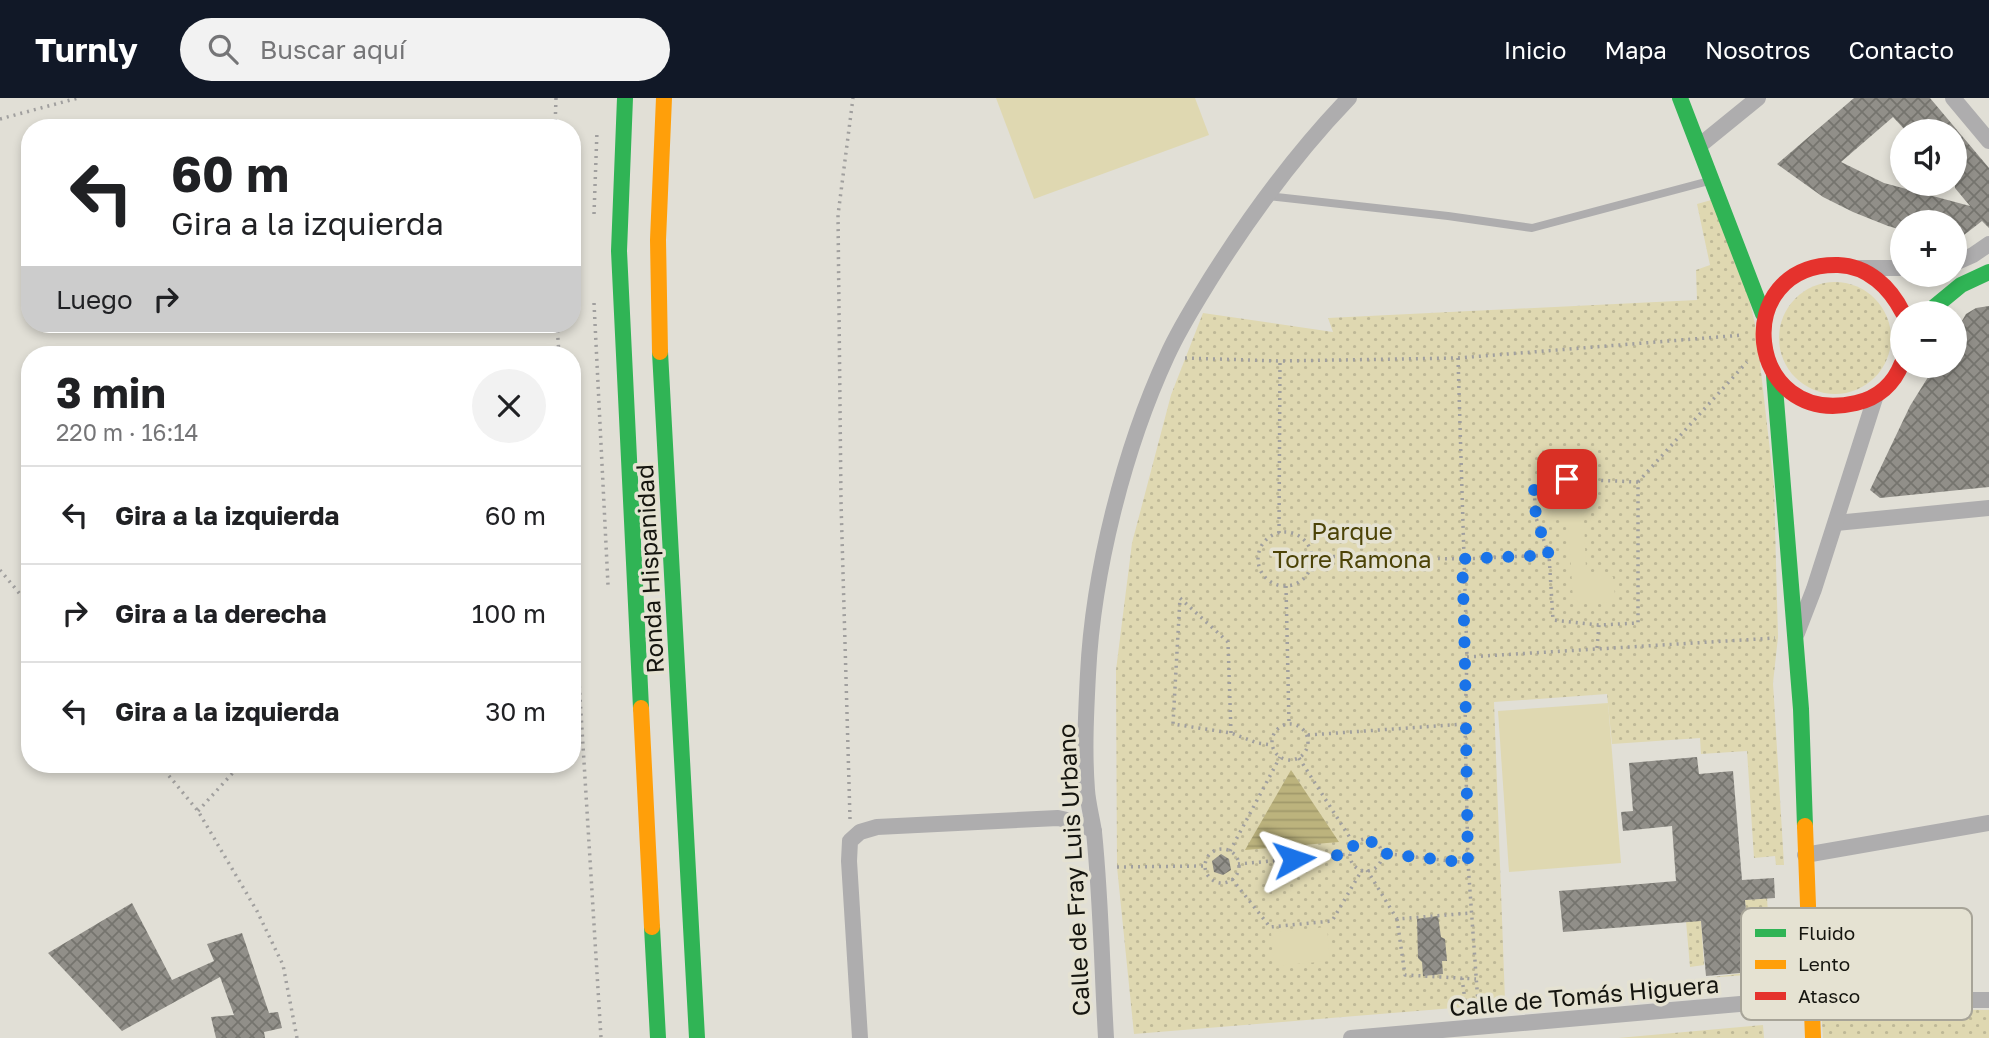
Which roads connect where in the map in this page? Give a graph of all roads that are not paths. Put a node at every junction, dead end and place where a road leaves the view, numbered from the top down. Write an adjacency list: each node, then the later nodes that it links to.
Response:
1 (625, 98): 33 (main road, Ronda Hispanidad)
2 (664, 98): 34 (main road, Ronda Hispanidad)
3 (1349, 98): 10 (street, Calle de Fray Luis Urbano)
4 (1680, 98): 8 (main road)
5 (1758, 98): 8 (street)
6 (1953, 98): 7 (street)
7 (1989, 142)
8 (1699, 146): 9 (main road)
9 (1711, 180): 10 (lane); 18 (main road)
10 (1265, 196): 25 (street, Calle de Fray Luis Urbano)
11 (1989, 244): 12 (street)
12 (1967, 256)
13 (1856, 268): 14 (street); 16 (main road); 18 (main road)
14 (1890, 268)
15 (1989, 272): 17 (main road)
16 (1896, 301)
17 (1942, 301)
18 (1763, 314): 19 (main road)
19 (1774, 375): 21 (main road); 24 (main road)
20 (1893, 378): 21 (main road)
21 (1875, 398): 23 (street)
22 (1989, 508): 23 (street)
23 (1836, 523): 24 (street)
24 (1796, 635): 29 (main road)
25 (1087, 791): 26 (street); 28 (street, Calle de Fray Luis Urbano)
26 (1058, 818): 28 (street); 35 (street)
27 (1989, 823): 29 (street)
28 (1094, 831): 36 (street, Calle de Fray Luis Urbano)
29 (1805, 855): 30 (main road)
30 (1808, 908)
31 (1741, 1005): 37 (street, Calle de Tomás Higuera)
32 (1813, 1020): 38 (main road)
33 (658, 1038)
34 (696, 1038)
35 (860, 1038)
36 (1106, 1038)
37 (1351, 1038)
38 (1813, 1038)

